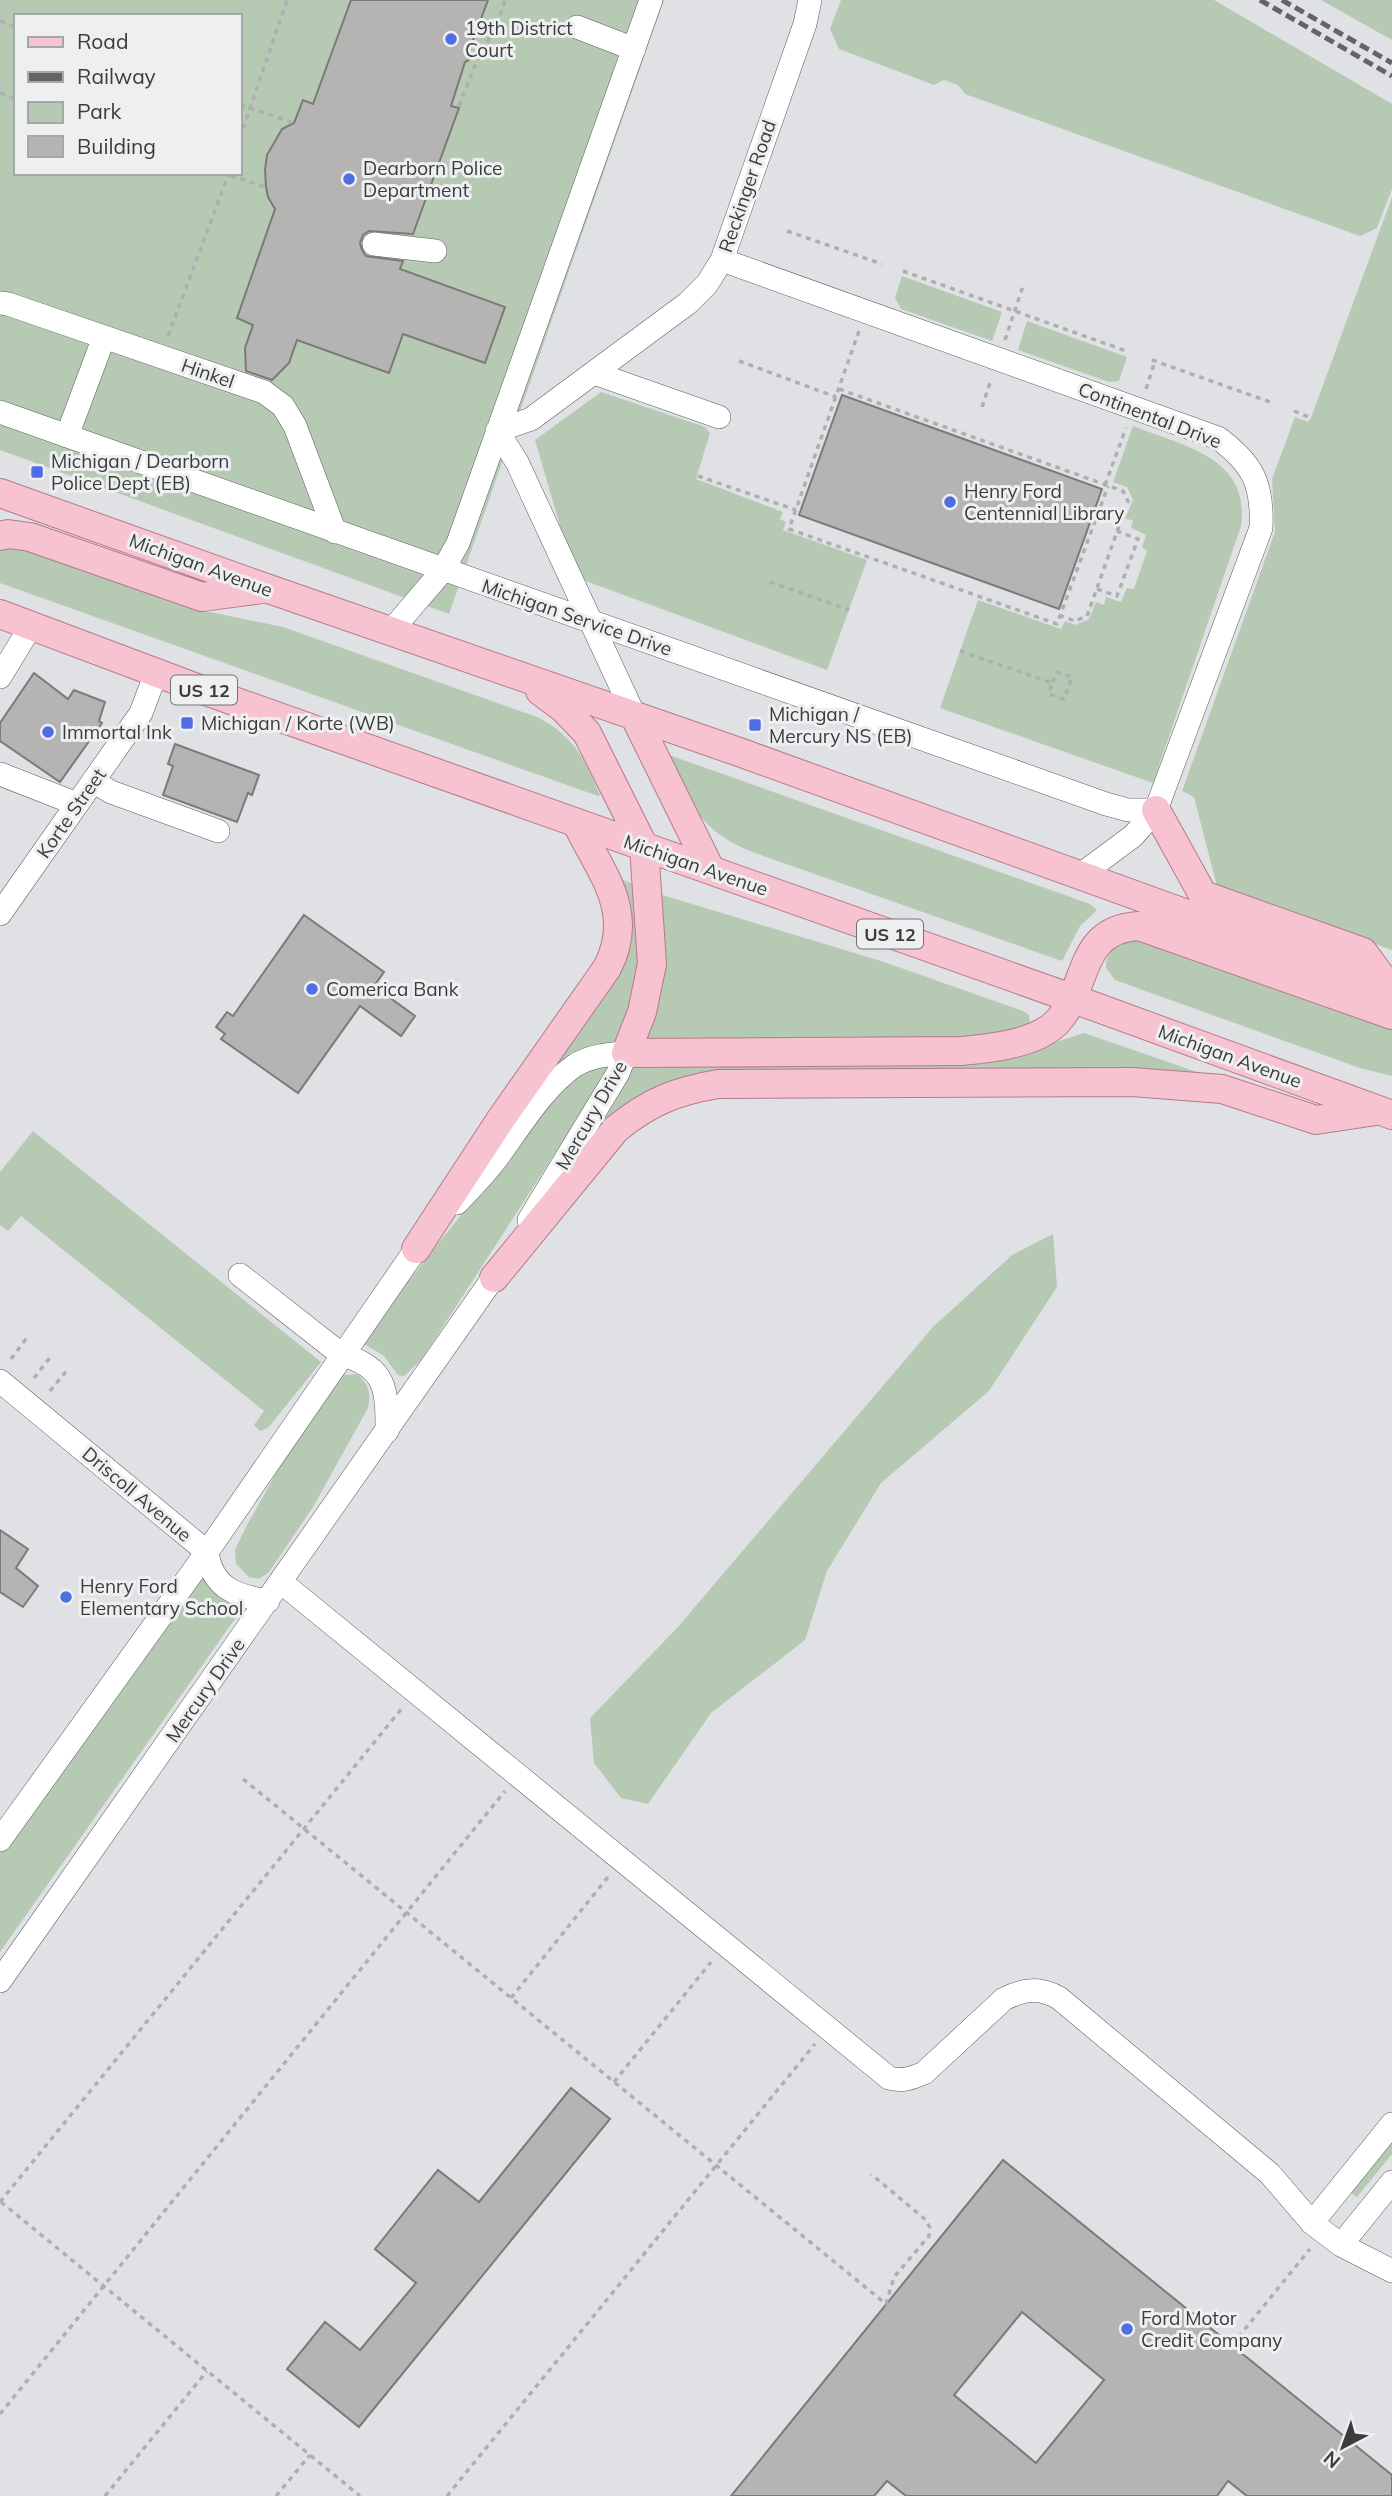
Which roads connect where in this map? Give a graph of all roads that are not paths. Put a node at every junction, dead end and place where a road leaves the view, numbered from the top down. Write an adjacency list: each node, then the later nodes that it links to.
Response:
1 (651, 0): 4 (street)
2 (810, 0): 7 (street, Reckinger Road)
3 (578, 27): 4 (street)
4 (634, 48): 13 (street)
5 (374, 244): 6 (street)
6 (435, 251)
7 (722, 260): 10 (street, Reckinger Road); 30 (street, Continental Drive)
8 (0, 303): 9 (street, Hinkel)
9 (104, 337): 14 (street); 16 (street, Hinkel)
10 (594, 373): 12 (street); 13 (street, Reckinger Road)
11 (0, 412): 14 (street, Michigan Service Drive)
12 (719, 417)
13 (496, 432): 18 (street); 21 (street)
14 (68, 436): 16 (street, Michigan Service Drive)
15 (0, 493): 19 (main road, Michigan Avenue)
16 (335, 532): 18 (street, Michigan Service Drive)
17 (0, 536): 19 (main road)
18 (443, 570): 21 (street, Michigan Service Drive); 22 (street)
19 (266, 588): 22 (main road, Michigan Avenue)
20 (13, 617): 23 (main road, Michigan Avenue / US 12); 24 (street)
21 (591, 622): 26 (street); 30 (street, Michigan Service Drive)
22 (391, 631): 25 (main road, Michigan Avenue)
23 (156, 673): 28 (street, Korte Street); 31 (main road, Michigan Avenue / US 12)
24 (0, 677)
25 (521, 677): 26 (main road, Michigan Avenue); 33 (main road)
26 (635, 717): 34 (main road); 35 (main road, Michigan Avenue)
27 (0, 775): 29 (street)
28 (93, 780): 29 (street, Korte Street); 32 (street)
29 (77, 804): 36 (street, Korte Street)
30 (1156, 810): 35 (street, Continental Drive); 37 (main road)
31 (577, 824): 33 (main road, Michigan Avenue / US 12); 42 (main road)
32 (218, 831)
33 (645, 847): 34 (main road, Michigan Avenue / US 12); 40 (main road)
34 (710, 869): 38 (main road, Michigan Avenue / US 12)
35 (1079, 876): 37 (main road, Michigan Avenue)
36 (0, 914)
37 (1390, 988)
38 (1071, 998): 39 (main road); 40 (main road); 41 (main road, Michigan Avenue / US 12)
39 (1392, 1016)
40 (626, 1053): 42 (street, Mercury Drive); 44 (street, Mercury Drive)
41 (1385, 1113): 44 (main road)
42 (416, 1249): 45 (street, Mercury Drive)
43 (240, 1275): 45 (street)
44 (494, 1278): 47 (street, Mercury Drive)
45 (342, 1355): 47 (street); 48 (street, Mercury Drive)
46 (0, 1381): 48 (street, Driscoll Avenue)
47 (387, 1431): 49 (street, Mercury Drive)
48 (207, 1552): 50 (street, Driscoll Avenue); 51 (street, Mercury Drive)
49 (281, 1582): 50 (street, Mercury Drive); 55 (street)
50 (268, 1601): 52 (street, Mercury Drive)
51 (0, 1840)
52 (0, 1981)
53 (1392, 2124): 55 (street)
54 (1392, 2182): 56 (street)
55 (1312, 2223): 56 (street)
56 (1341, 2245): 57 (street)
57 (1392, 2271)

